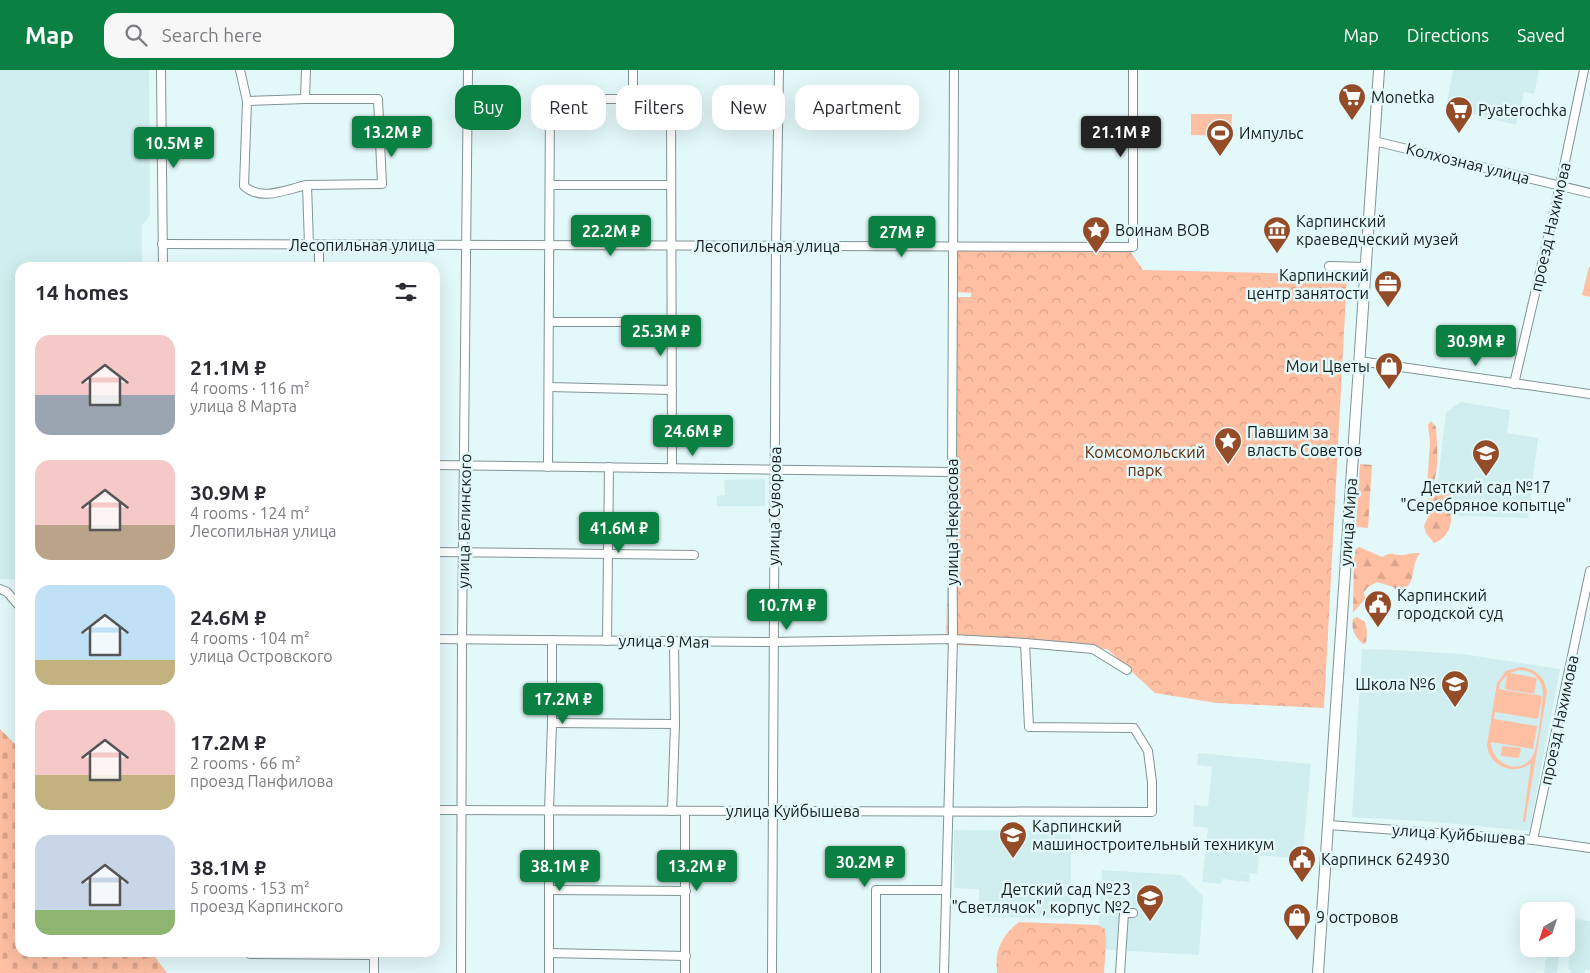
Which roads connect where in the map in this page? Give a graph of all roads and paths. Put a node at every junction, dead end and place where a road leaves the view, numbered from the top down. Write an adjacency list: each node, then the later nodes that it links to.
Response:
1 (161, 70): 22 (street)
2 (240, 70): 14 (street)
3 (306, 70): 12 (street)
4 (468, 70): 25 (street, улица Белинского)
5 (633, 70): 11 (street)
6 (779, 70): 28 (street, улица Суворова)
7 (954, 70): 29 (street, улица Некрасова)
8 (1133, 70): 29 (street, Лесопильная улица)
9 (1379, 70): 16 (main road, улица Мира)
10 (1584, 70): 20 (street, проезд Нахимова)
11 (633, 85)
12 (305, 99): 14 (street); 18 (street)
13 (616, 99): 17 (street)
14 (246, 101): 18 (street)
15 (671, 130): 19 (street)
16 (1374, 141): 20 (street, Колхозная улица); 33 (main road, улица Мира)
17 (550, 184): 19 (street); 26 (street)
18 (307, 185): 23 (street)
19 (671, 185): 27 (street)
20 (1560, 186): 21 (street, Колхозная улица); 37 (street, проезд Нахимова)
21 (1590, 193)
22 (162, 244): 23 (street, Лесопильная улица); 30 (street)
23 (309, 245): 24 (street, Лесопильная улица)
24 (319, 245): 25 (street, Лесопильная улица); 31 (street)
25 (466, 245): 26 (street, Лесопильная улица); 42 (street, улица Белинского)
26 (550, 246): 27 (street, Лесопильная улица); 34 (street)
27 (671, 246): 28 (street, Лесопильная улица); 35 (street)
28 (776, 246): 29 (street, Лесопильная улица); 46 (street, улица Суворова)
29 (953, 246): 47 (street, улица Некрасова)
30 (163, 262)
31 (319, 262)
32 (1329, 266): 33 (street)
33 (1366, 268): 36 (main road, улица Мира)
34 (550, 322): 35 (street); 38 (street)
35 (672, 322): 39 (street)
36 (1359, 361): 37 (street); 74 (main road, улица Мира)
37 (1514, 384): 40 (street)
38 (549, 387): 39 (street); 43 (street)
39 (672, 390): 45 (street)
40 (1590, 394)
41 (440, 465): 42 (street)
42 (464, 466): 43 (street); 49 (street, улица Белинского)
43 (548, 467): 44 (street)
44 (610, 468): 45 (street); 50 (street)
45 (672, 468): 46 (street)
46 (775, 470): 47 (street); 62 (street, улица Суворова)
47 (952, 472): 58 (street, улица Некрасова)
48 (440, 552): 49 (street)
49 (464, 552): 50 (street); 57 (street, улица Белинского)
50 (608, 554): 51 (street); 60 (street)
51 (694, 555)
52 (1590, 571): 55 (street, проезд Нахимова)
53 (0, 589): 54 (street)
54 (15, 601)
55 (1586, 608): 75 (street, проезд Нахимова)
56 (440, 639): 57 (street, улица 9 Мая)
57 (462, 639): 59 (street, улица 9 Мая); 68 (street, улица Белинского)
58 (953, 639): 62 (street, улица 9 Мая); 63 (street, улица 9 Мая); 73 (street, улица Некрасова)
59 (552, 640): 60 (street, улица 9 Мая); 65 (street)
60 (606, 641): 61 (street, улица 9 Мая)
61 (674, 641): 62 (street, улица 9 Мая); 66 (street)
62 (772, 642): 72 (street, улица Суворова)
63 (1025, 643): 64 (street, улица 9 Мая); 73 (street, улица Куйбышева)
64 (1127, 670)
65 (552, 723): 66 (street); 69 (street)
66 (675, 724): 70 (street)
67 (440, 810): 68 (street, улица Куйбышева)
68 (461, 810): 69 (street, улица Куйбышева); 85 (street, улица Белинского)
69 (549, 810): 70 (street, улица Куйбышева); 77 (street)
70 (672, 811): 71 (street, улица Куйбышева)
71 (685, 811): 72 (street, улица Куйбышева); 79 (street)
72 (773, 811): 73 (street, улица Куйбышева); 88 (street, улица Суворова)
73 (949, 812): 78 (street, улица Некрасова)
74 (1328, 825): 75 (street, улица Куйбышева); 92 (main road, улица Мира)
75 (1533, 840): 76 (street, улица Куйбышева)
76 (1590, 848)
77 (549, 890): 79 (street); 81 (street)
78 (946, 890): 89 (street); 90 (street, улица Некрасова)
79 (686, 892): 82 (street)
80 (1133, 913): 91 (street)
81 (549, 953): 82 (street); 86 (street)
82 (686, 956): 87 (street)
83 (374, 957): 84 (street)
84 (374, 973)
85 (461, 973)
86 (549, 973)
87 (685, 973)
88 (772, 973)
89 (876, 973)
90 (944, 973)
91 (1120, 973)
92 (1318, 973)

